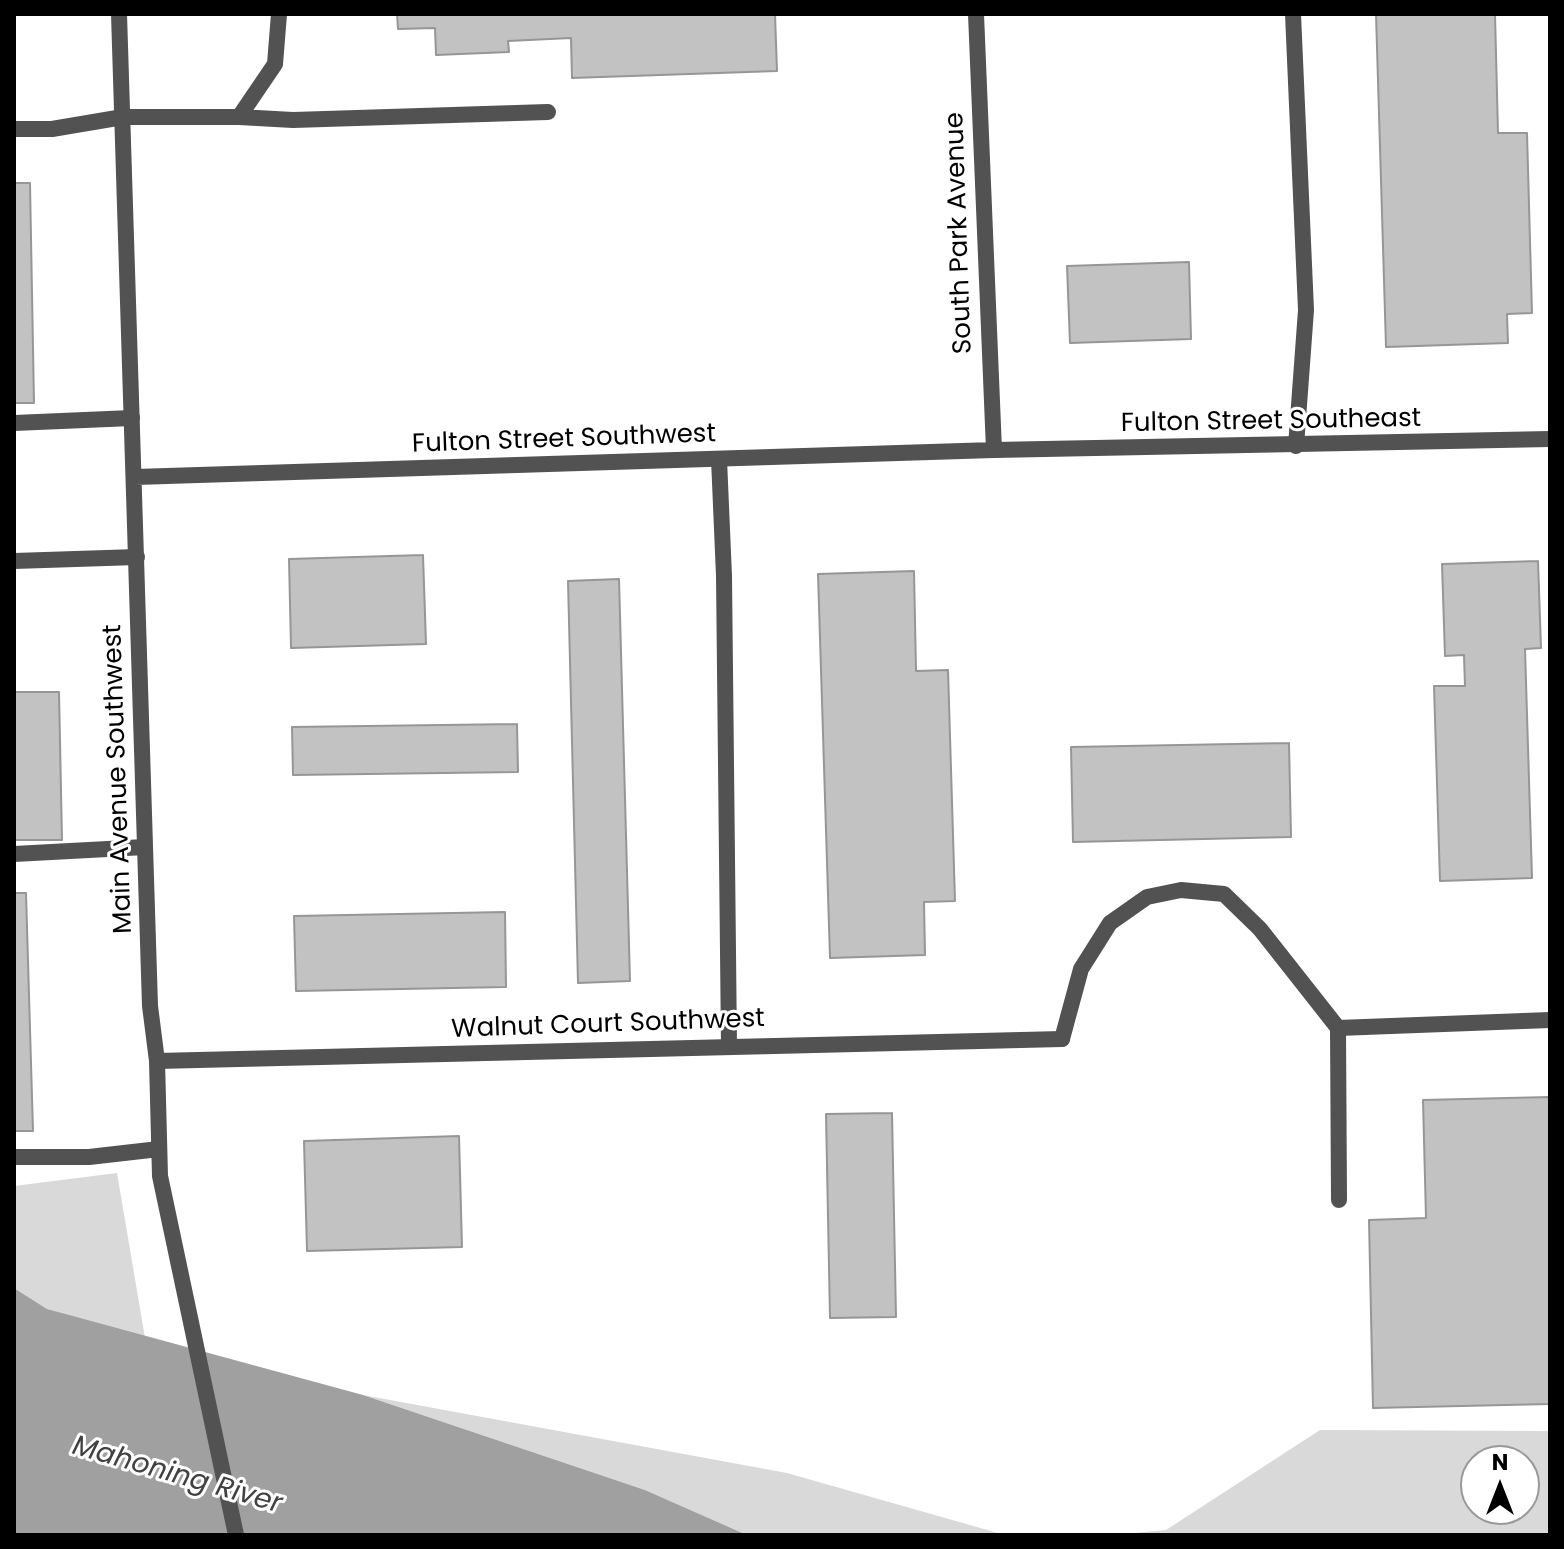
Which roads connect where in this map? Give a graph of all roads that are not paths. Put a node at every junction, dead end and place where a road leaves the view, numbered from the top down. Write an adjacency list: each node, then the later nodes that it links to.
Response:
1 (119, 14): 6 (street, Main Avenue Southwest)
2 (279, 14): 7 (street)
3 (976, 14): 13 (street, South Park Avenue)
4 (1293, 14): 12 (street)
5 (548, 112): 7 (street)
6 (123, 117): 7 (street); 8 (street); 9 (street, Main Avenue Southwest)
7 (239, 117)
8 (14, 129)
9 (132, 418): 10 (street); 15 (street, Main Avenue Southwest)
10 (14, 423)
11 (1550, 439): 12 (street, Fulton Street Southeast)
12 (1296, 446): 13 (street, Fulton Street Southeast)
13 (994, 450): 14 (street, Fulton Street Southwest)
14 (719, 459): 15 (street, Fulton Street Southwest); 22 (street)
15 (135, 477): 16 (street, Main Avenue Southwest)
16 (137, 557): 17 (street); 18 (street, Main Avenue Southwest)
17 (14, 561)
18 (145, 847): 19 (street); 23 (street, Main Avenue Southwest)
19 (14, 854)
20 (1550, 1020): 21 (street)
21 (1338, 1028): 22 (street, Walnut Court Southwest); 26 (street)
22 (729, 1046): 23 (street, Walnut Court Southwest)
23 (157, 1061): 24 (street, Main Avenue Southwest)
24 (159, 1149): 25 (street); 27 (street, Main Avenue Southwest)
25 (14, 1157)
26 (1339, 1200)
27 (236, 1535)

